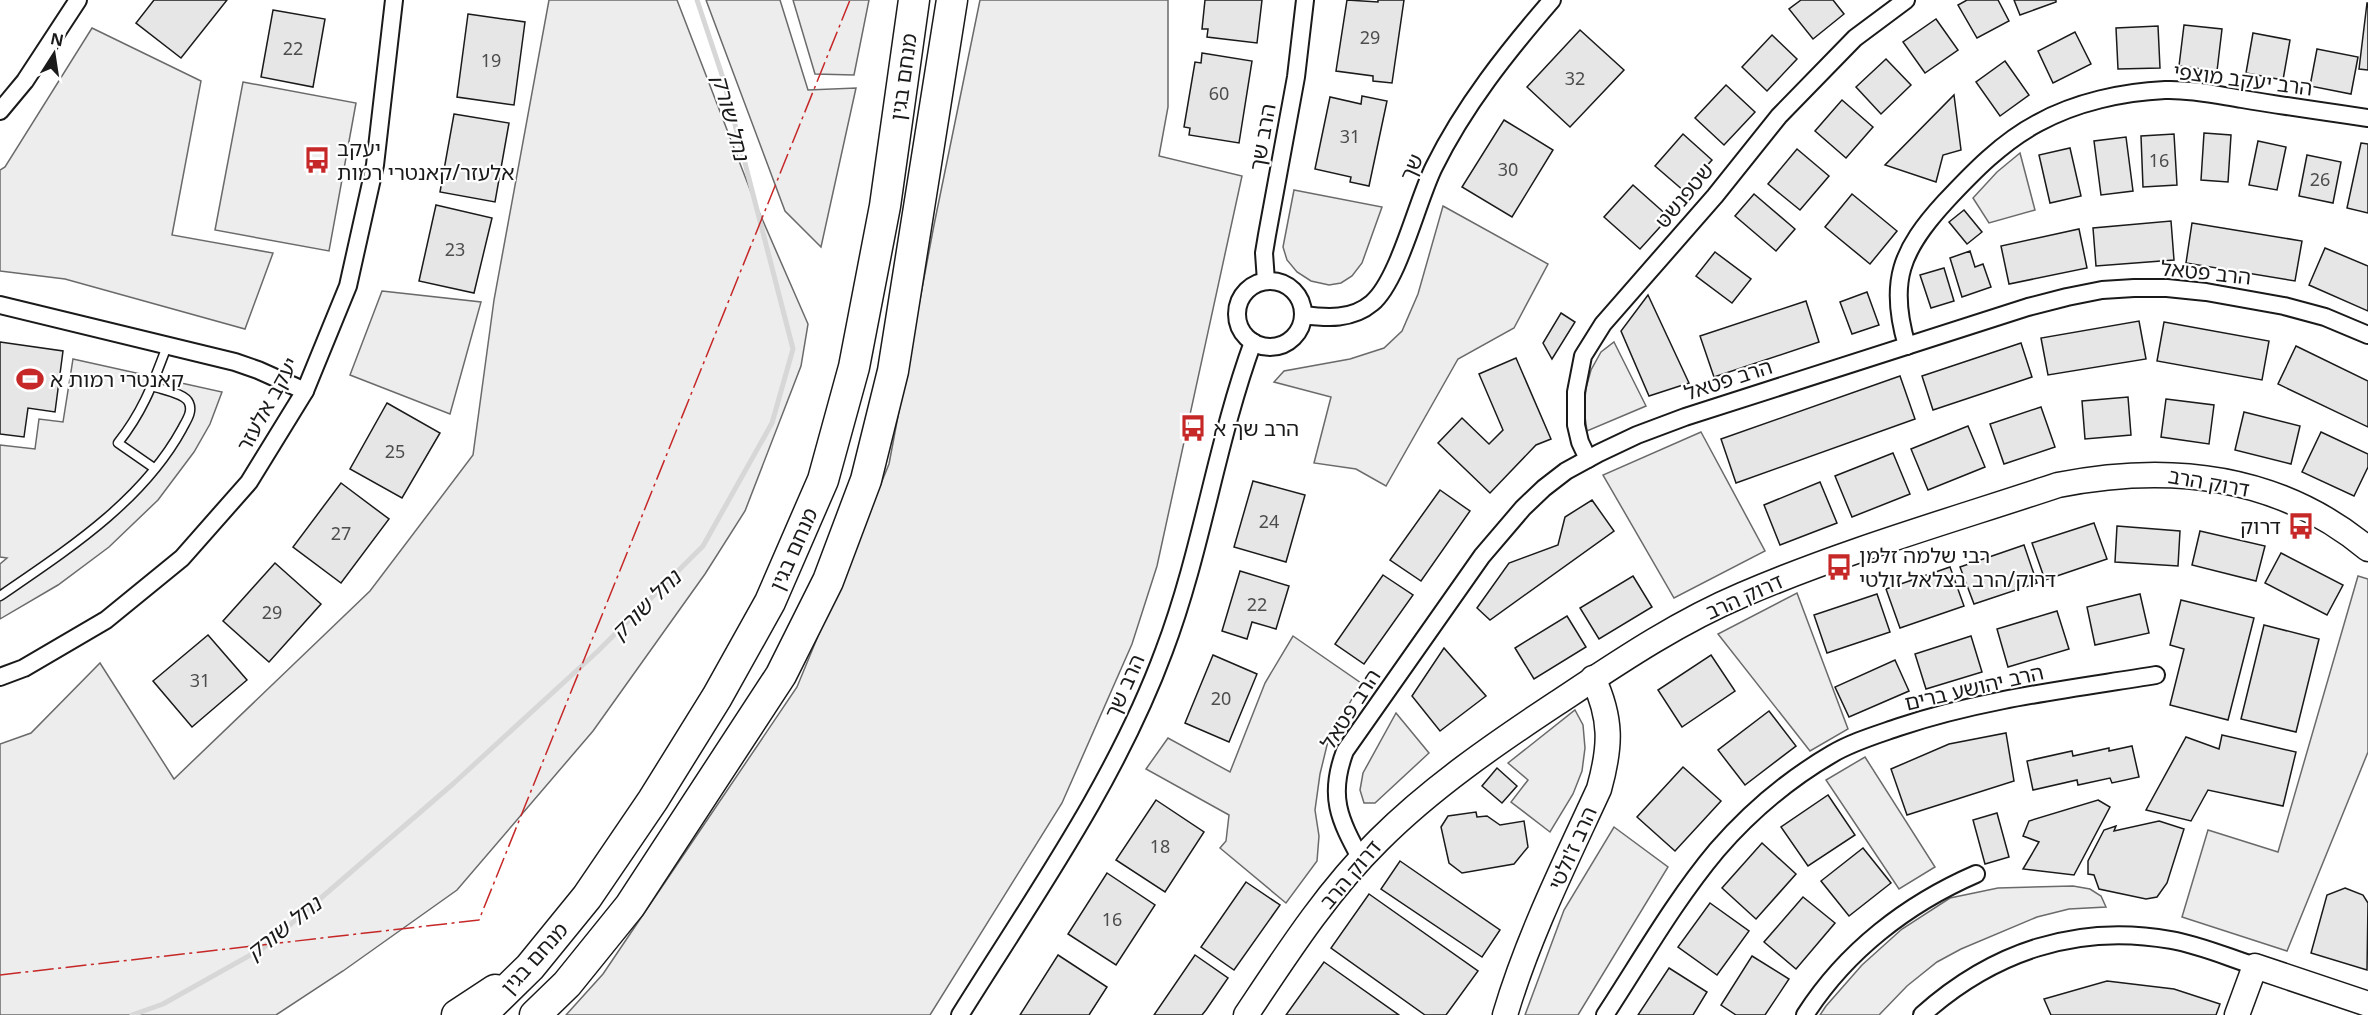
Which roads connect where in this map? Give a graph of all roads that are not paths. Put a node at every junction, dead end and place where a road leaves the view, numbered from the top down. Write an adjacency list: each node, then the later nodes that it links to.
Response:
1 (78, 0): 8 (street)
2 (394, 0): 20 (street, יעקב אלעזר)
3 (914, 0): 31 (highway, מנחם בגין)
4 (952, 0): 35 (highway, מנחם בגין)
5 (1305, 0): 12 (street, הרב שך)
6 (1552, 0): 14 (street, שך)
7 (1906, 0): 21 (street, שטפנשט)
8 (25, 81): 9 (street); 10 (street)
9 (0, 98)
10 (0, 111)
11 (2368, 118): 18 (street, הרב יעקב מוצפי)
12 (1266, 281): 14 (street); 16 (street)
13 (0, 305): 17 (street)
14 (1303, 315): 16 (street)
15 (2368, 335): 18 (street, הרב פטאל)
16 (1253, 342): 36 (street, הרב שך)
17 (167, 346): 19 (lane); 20 (street)
18 (1907, 346): 21 (street, הרב פטאל)
19 (152, 386): 22 (lane); 22 (lane)
20 (305, 391): 26 (street, יעקב אלעזר)
21 (1588, 459): 28 (street, הרב פטאל)
22 (154, 468): 24 (lane)
23 (2368, 549): 27 (street, דרוק הרב)
24 (0, 596)
25 (2156, 675): 39 (street, הרב יהושע ברים)
26 (0, 677)
27 (1593, 678): 28 (street, דרוק הרב); 38 (street, הרב ז'ולטי)
28 (1361, 859): 37 (street, דרוק הרב)
29 (1976, 873): 40 (street)
30 (2255, 966): 32 (street); 41 (street); 42 (street)
31 (530, 967): 33 (highway); 34 (highway, מנחם בגין)
32 (2368, 1004)
33 (457, 1015)
34 (481, 1015)
35 (535, 1015)
36 (960, 1015)
37 (1246, 1015)
38 (1505, 1015)
39 (1605, 1015)
40 (1805, 1015)
41 (1922, 1015)
42 (2237, 1015)

